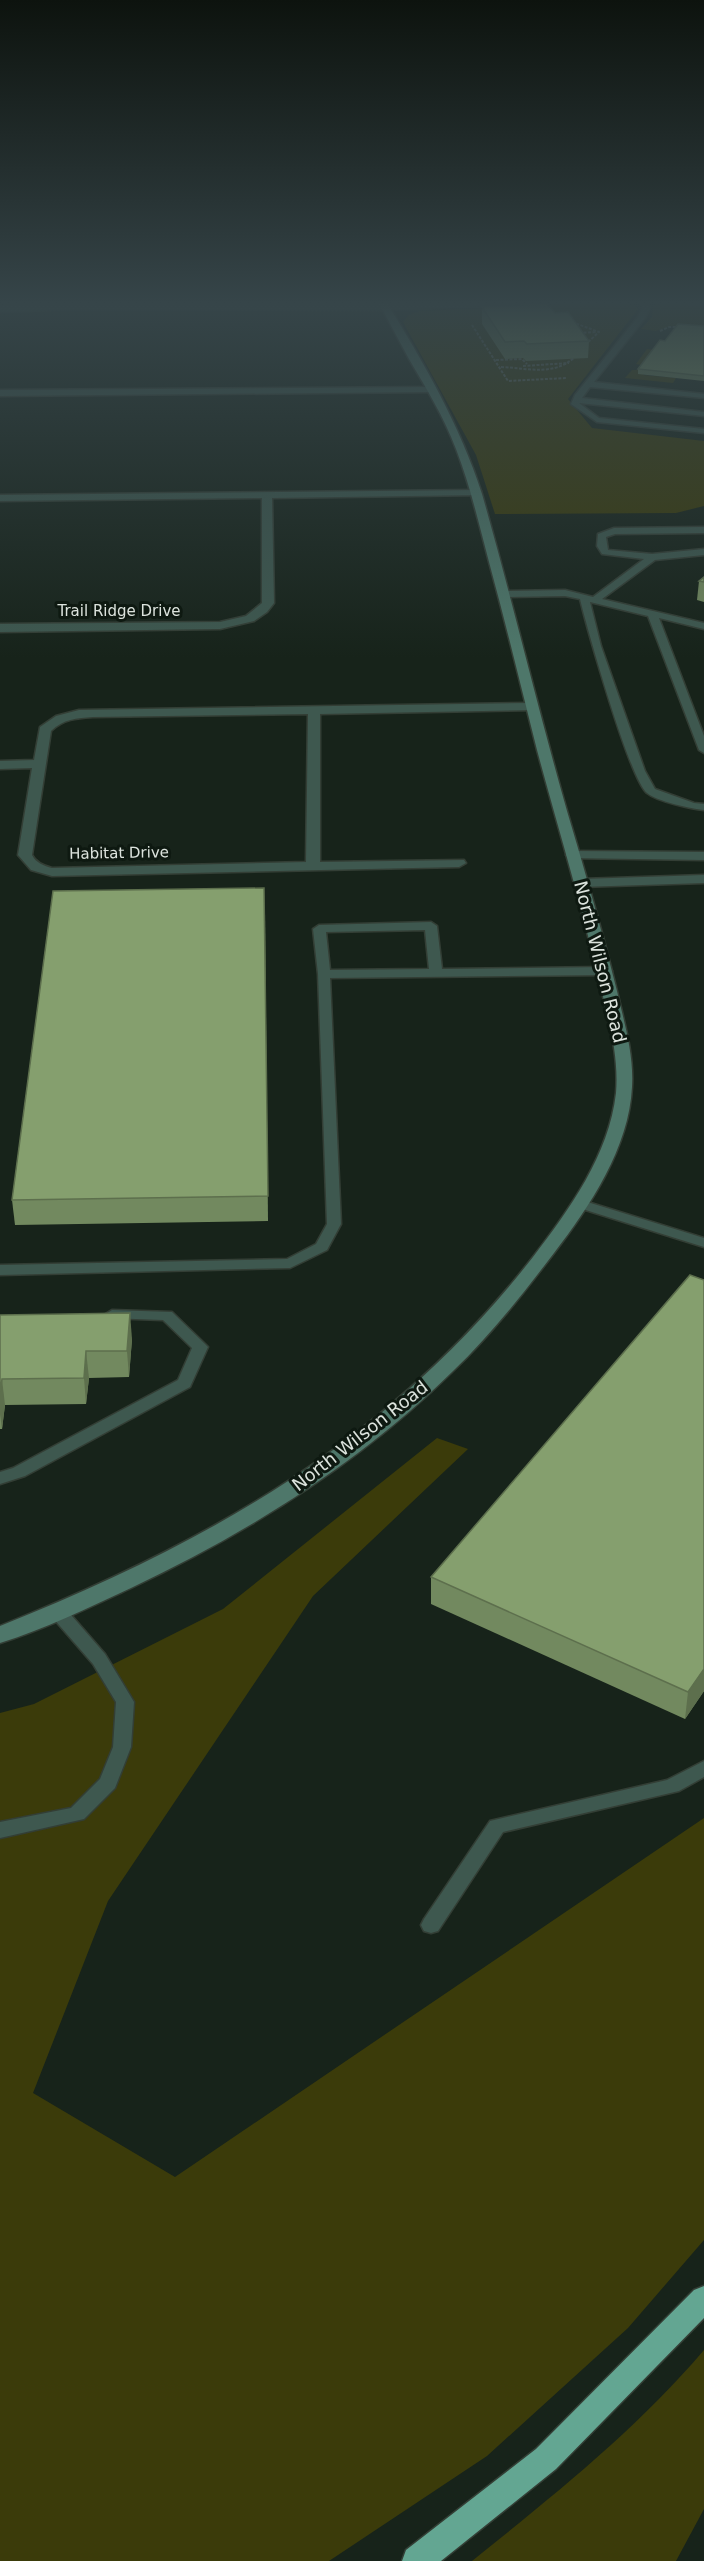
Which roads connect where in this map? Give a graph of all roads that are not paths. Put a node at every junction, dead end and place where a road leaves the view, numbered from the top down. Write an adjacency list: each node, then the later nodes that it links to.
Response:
1 (447, 420): 4 (main road, North Wilson Road)
2 (596, 420): 3 (lane)
3 (704, 431)
4 (477, 493): 5 (street); 10 (main road, North Wilson Road)
5 (267, 496): 6 (street); 14 (street, Trail Ridge Drive)
6 (0, 498)
7 (704, 530): 9 (lane)
8 (704, 552): 9 (lane)
9 (652, 557): 11 (lane)
10 (504, 594): 11 (lane); 15 (main road, North Wilson Road)
11 (590, 598): 12 (lane); 20 (lane)
12 (652, 613): 13 (lane); 17 (lane)
13 (704, 626)
14 (0, 628)
15 (532, 707): 16 (street, Habitat Drive); 21 (main road, North Wilson Road)
16 (314, 710): 18 (street, Habitat Drive); 24 (street)
17 (704, 750)
18 (39, 764): 19 (street); 24 (street, Habitat Drive)
19 (0, 765)
20 (704, 807)
21 (573, 855): 22 (street); 26 (main road, North Wilson Road)
22 (704, 856)
23 (459, 863): 24 (street, Habitat Drive)
24 (313, 865)
25 (704, 879): 26 (street)
26 (581, 883): 27 (main road, North Wilson Road)
27 (606, 971): 28 (lane); 30 (main road, North Wilson Road)
28 (436, 973): 29 (lane); 29 (lane)
29 (324, 974): 32 (lane)
30 (581, 1204): 31 (lane); 35 (main road, North Wilson Road)
31 (704, 1243)
32 (0, 1270)
33 (95, 1315): 34 (lane)
34 (0, 1478)
35 (59, 1613): 36 (main road, North Wilson Road); 38 (lane)
36 (0, 1635)
37 (704, 1768): 39 (lane)
38 (0, 1830)
39 (431, 1925)
40 (704, 2299): 41 (highway)
41 (417, 2561)

